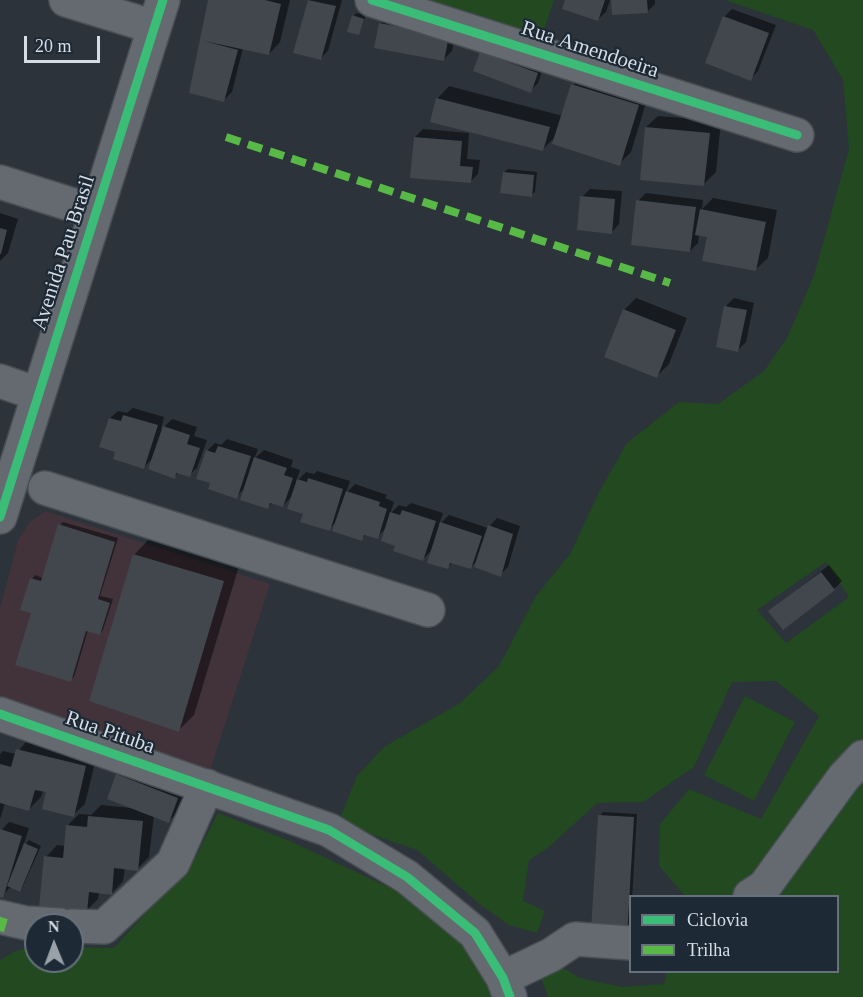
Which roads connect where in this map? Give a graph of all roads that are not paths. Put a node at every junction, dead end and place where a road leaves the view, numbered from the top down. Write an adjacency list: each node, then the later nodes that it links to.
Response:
1 (66, 0): 3 (street)
2 (372, 0): 4 (street, Rua Amendoeira)
3 (159, 14): 6 (street, Avenida Pau Brasil)
4 (797, 135)
5 (0, 182): 6 (street)
6 (95, 212): 8 (street, Avenida Pau Brasil)
7 (0, 381): 8 (street)
8 (38, 394): 9 (street, Avenida Pau Brasil)
9 (24, 443): 10 (street); 11 (street, Avenida Pau Brasil)
10 (45, 488): 11 (street); 12 (street)
11 (1, 514)
12 (428, 610)
13 (0, 714): 15 (street, Rua Pituba)
14 (863, 757): 16 (street)
15 (207, 786): 19 (street); 21 (street, Rua Pituba)
16 (753, 895)
17 (0, 917): 18 (street)
18 (24, 923)
19 (84, 926)
20 (629, 943): 21 (street)
21 (506, 988)

